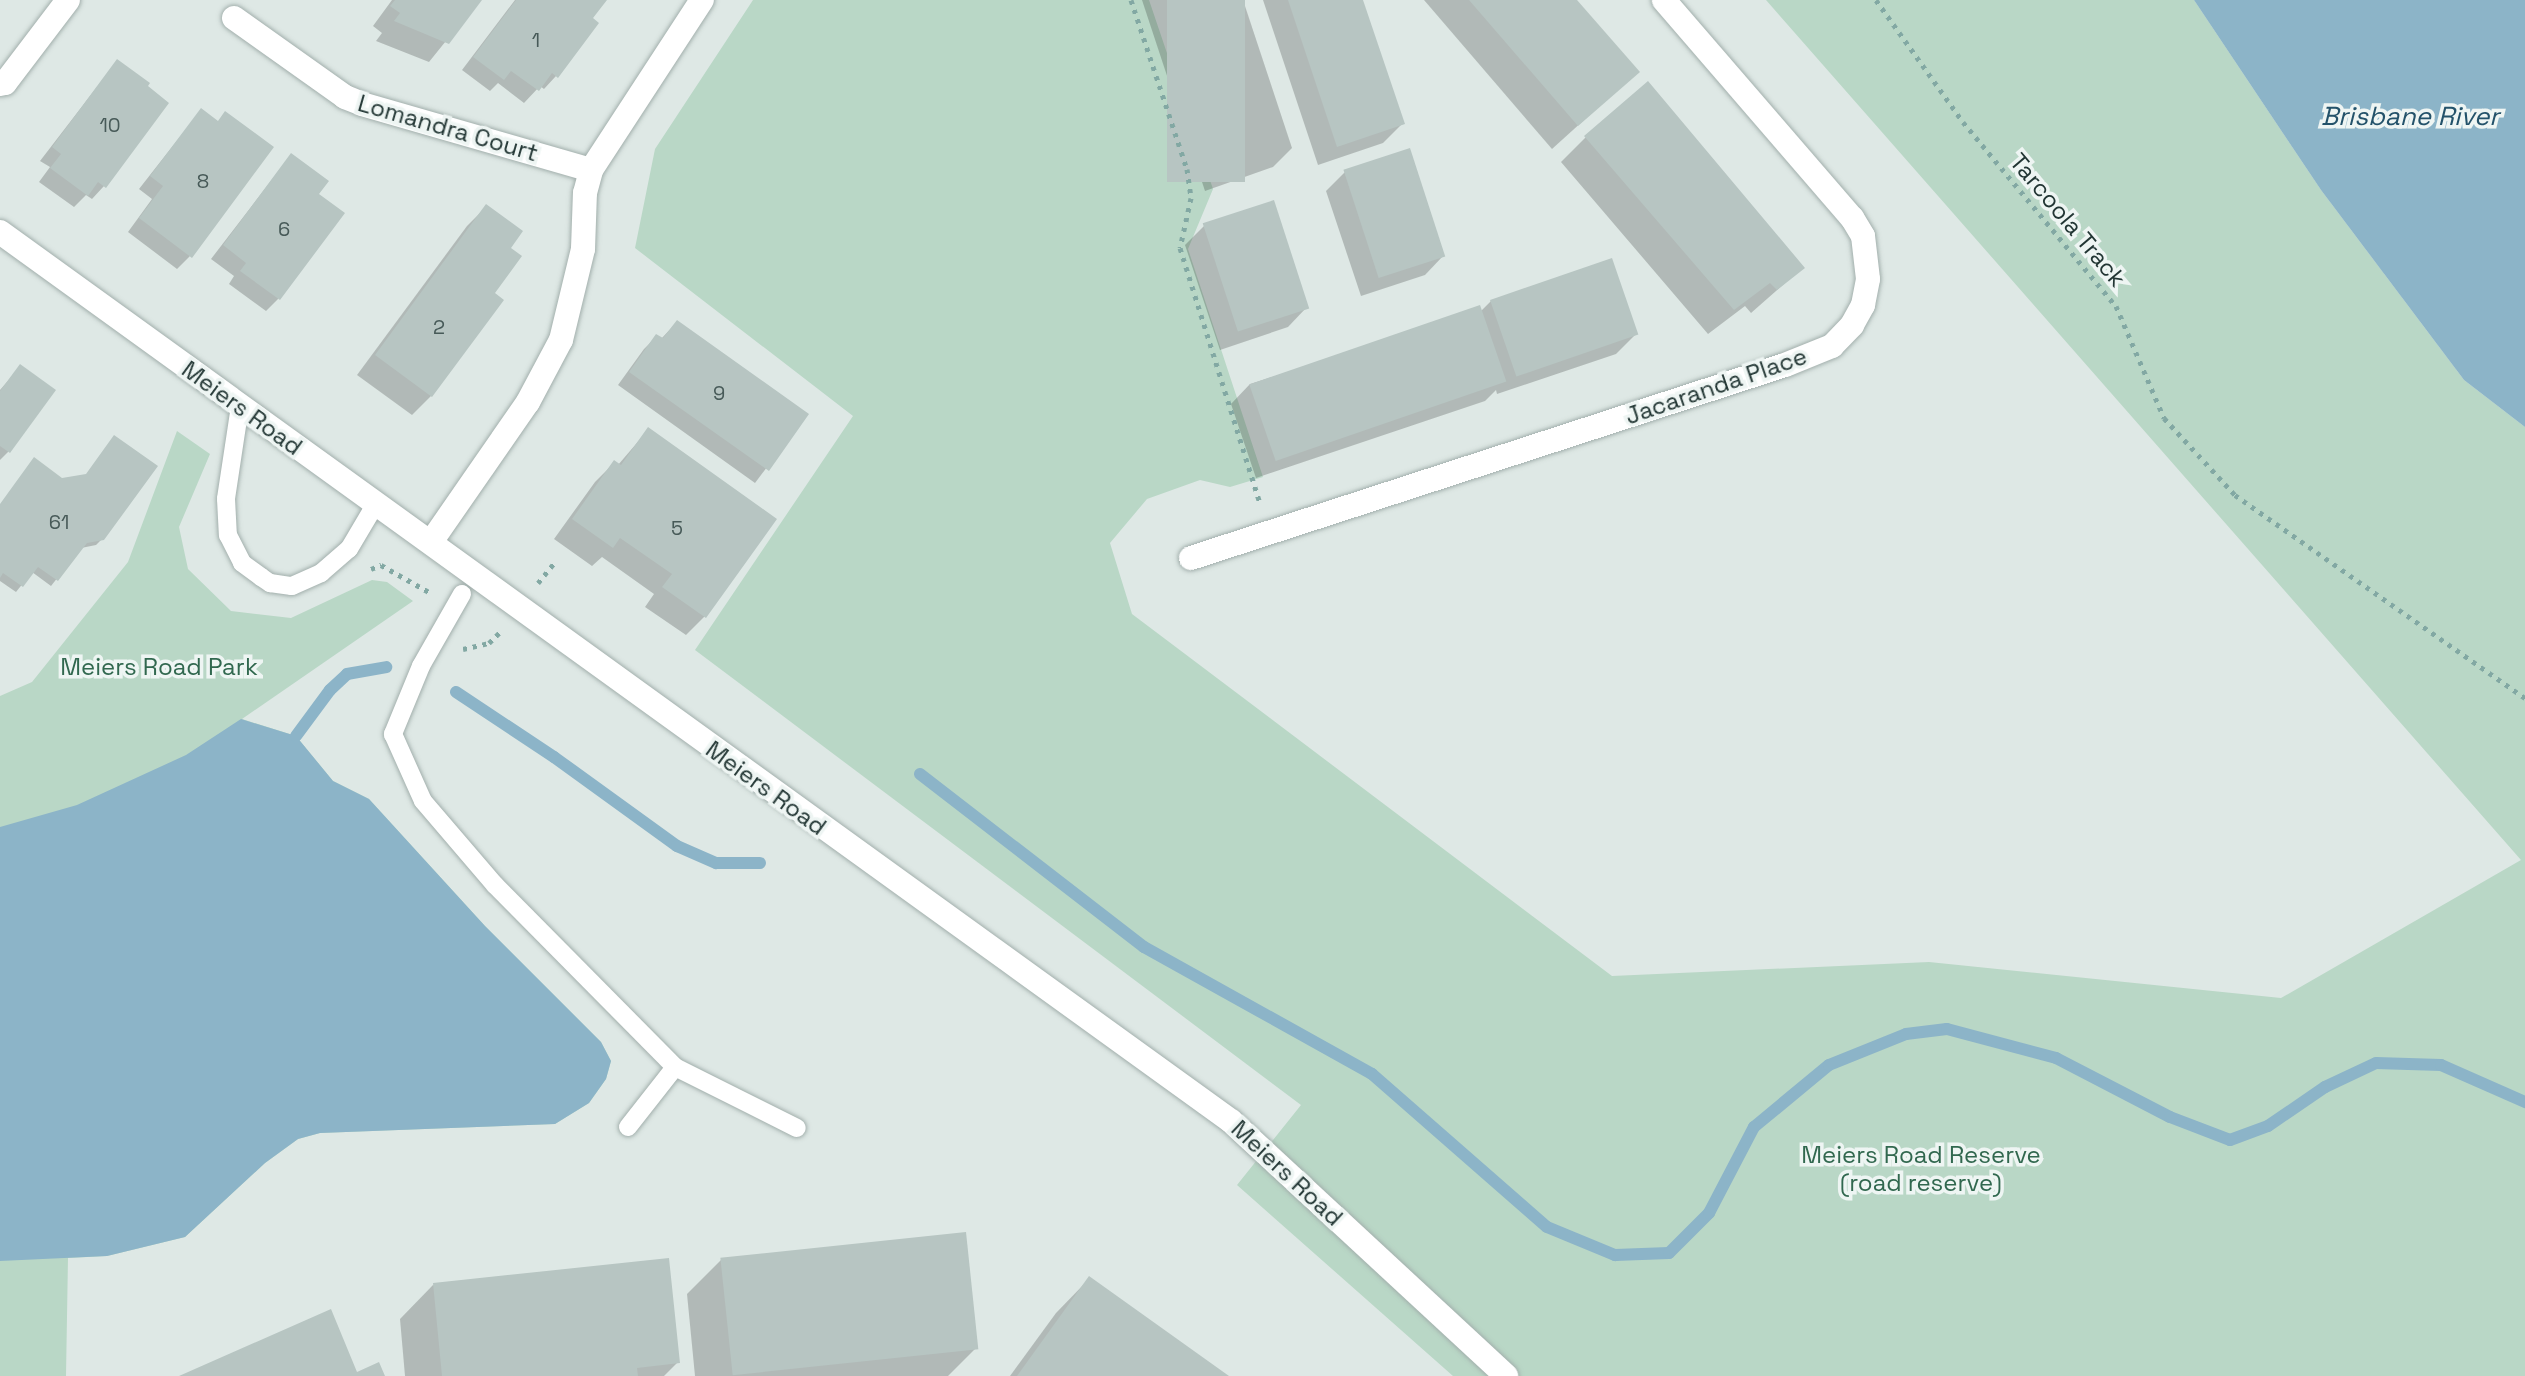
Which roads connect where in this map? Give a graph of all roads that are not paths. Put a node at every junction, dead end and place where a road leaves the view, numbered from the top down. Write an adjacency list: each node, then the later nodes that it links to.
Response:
1 (68, 0): 5 (street)
2 (702, 0): 6 (street)
3 (1664, 0): 11 (street, Jacaranda Place)
4 (234, 18): 6 (street, Lomandra Court)
5 (0, 84)
6 (591, 170): 10 (street)
7 (0, 232): 8 (street, Meiers Road)
8 (240, 406): 9 (street, Meiers Road); 9 (lane)
9 (375, 505): 10 (street, Meiers Road)
10 (431, 542): 16 (street, Meiers Road)
11 (1191, 558)
12 (457, 600): 13 (lane)
13 (675, 1067): 14 (lane); 15 (lane)
14 (628, 1127)
15 (797, 1128)
16 (1506, 1376)

